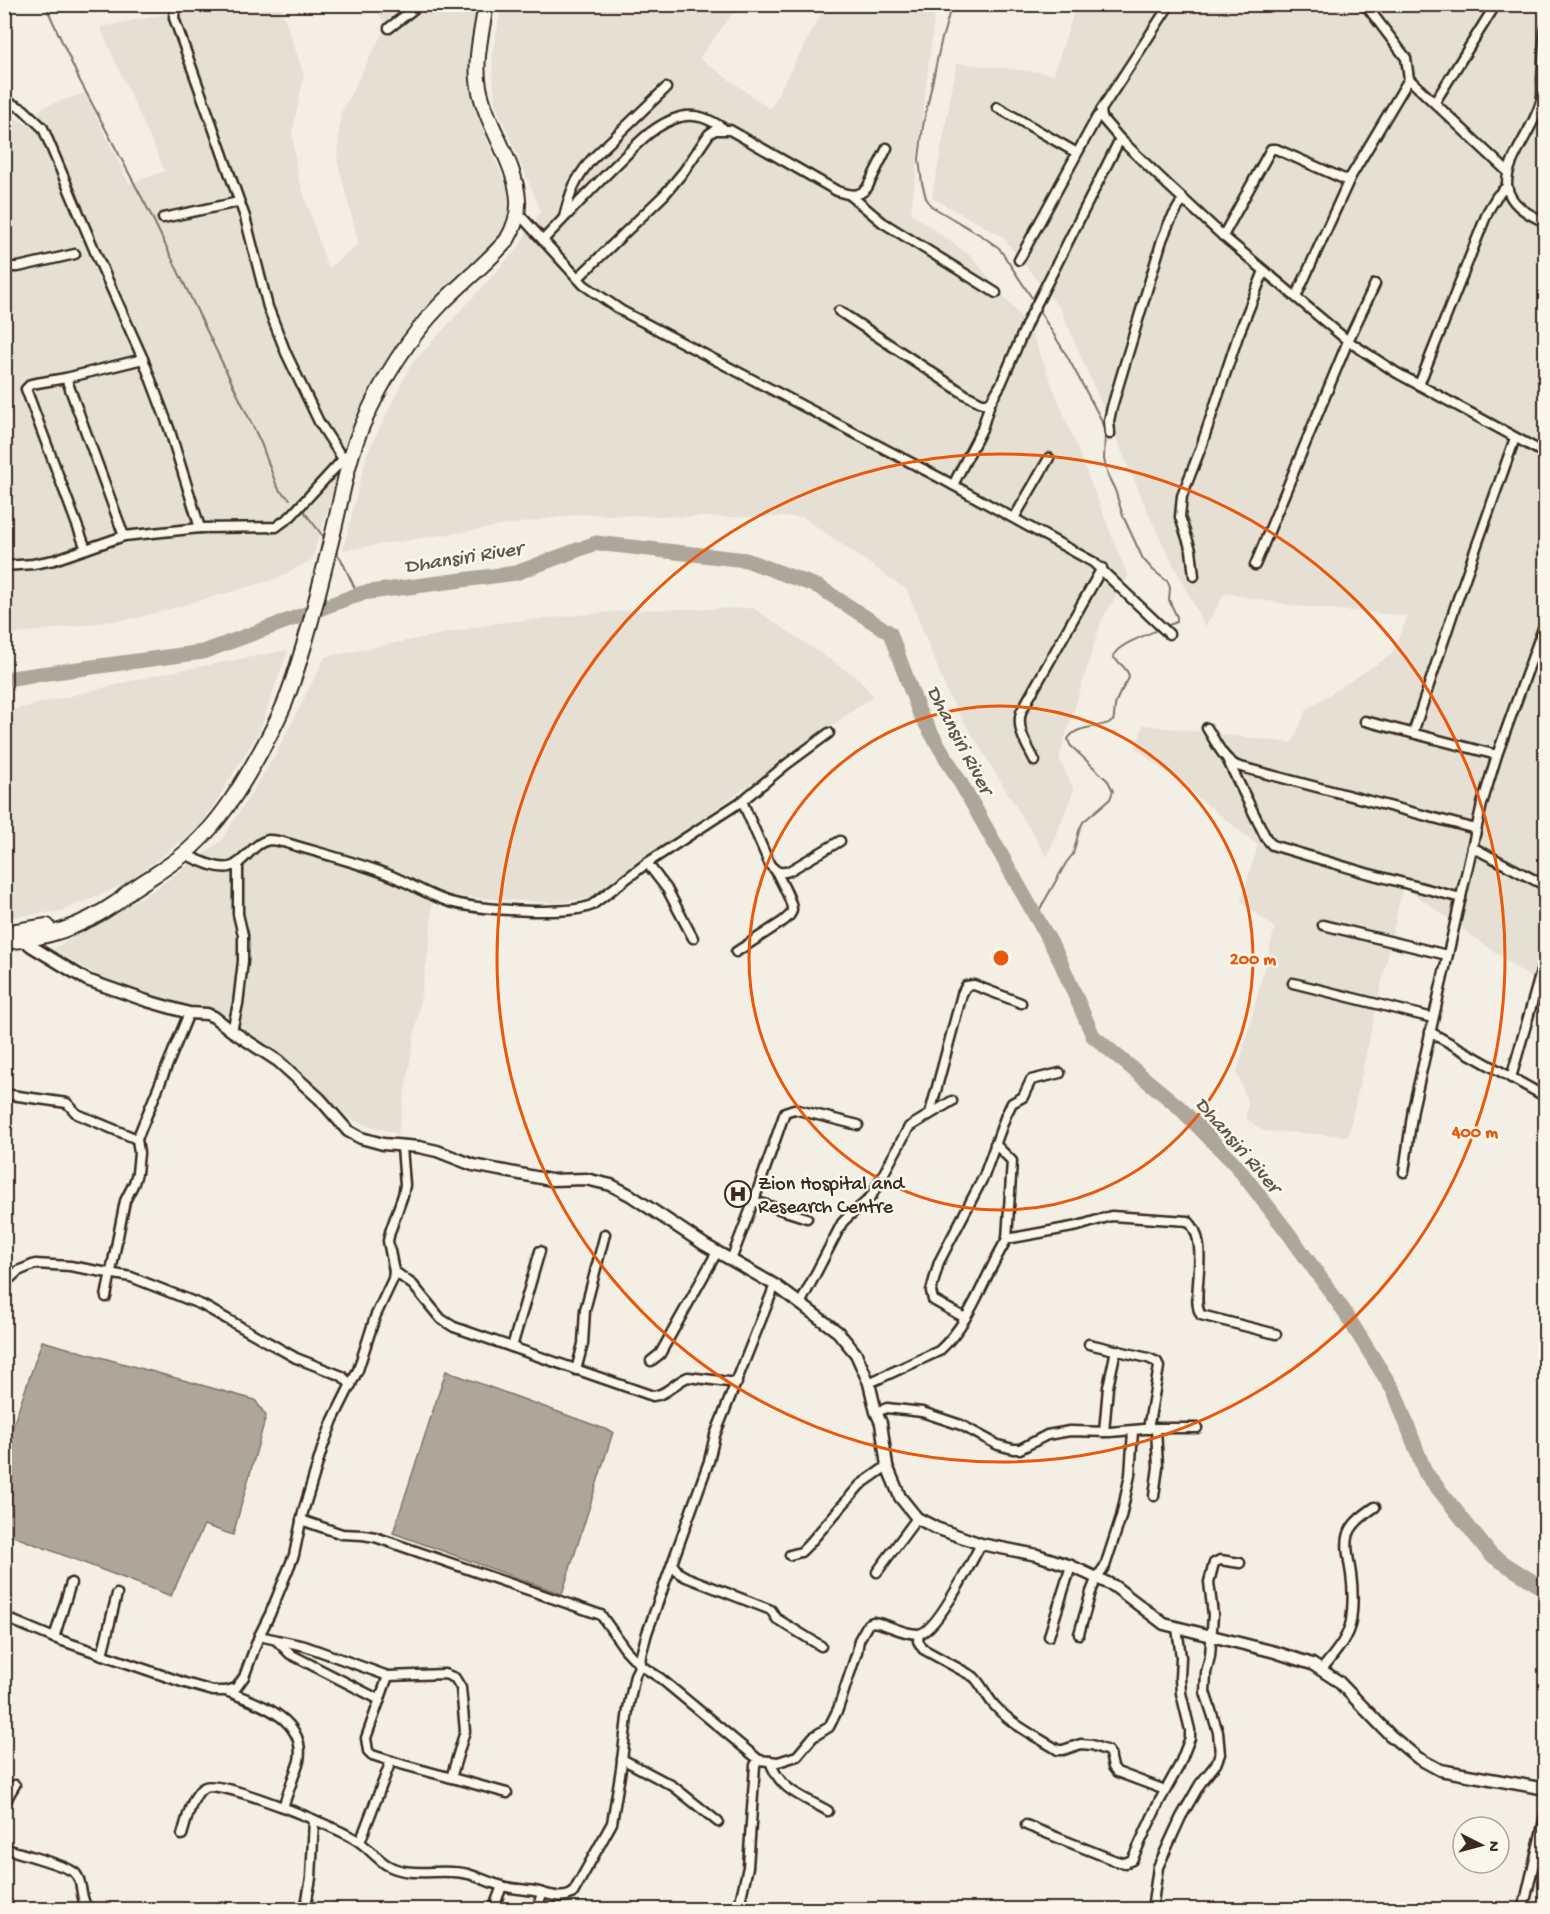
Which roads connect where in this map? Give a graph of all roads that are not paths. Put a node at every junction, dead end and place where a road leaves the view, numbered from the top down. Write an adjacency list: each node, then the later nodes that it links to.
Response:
1 (177, 4): 27 (street)
2 (420, 4): 9 (street)
3 (486, 4): 28 (main road)
4 (1170, 4): 17 (street)
5 (1365, 4): 8 (street)
6 (1377, 4): 8 (street)
7 (1496, 4): 14 (street)
8 (1371, 12): 11 (street)
9 (389, 28)
10 (1545, 28): 15 (street)
11 (1408, 79): 14 (street); 23 (street)
12 (666, 88): 30 (street)
13 (4, 100): 44 (street)
14 (1435, 102): 22 (street)
15 (1543, 102): 22 (street)
16 (997, 107): 21 (street)
17 (1100, 114): 19 (street); 21 (street)
18 (723, 129): 25 (street); 30 (street); 38 (street)
19 (1120, 139): 26 (street); 47 (street)
20 (887, 148): 25 (street)
21 (1077, 153): 35 (street)
22 (1508, 172): 24 (street)
23 (1350, 178): 32 (street); 41 (street)
24 (1506, 187): 31 (street); 46 (street)
25 (849, 195): 40 (street)
26 (1183, 199): 32 (street); 48 (street)
27 (239, 202): 29 (street); 50 (street)
28 (518, 213): 33 (street); 50 (main road)
29 (163, 218)
30 (564, 218): 33 (street)
31 (1545, 222)
32 (1222, 236): 37 (street)
33 (543, 240): 38 (street)
34 (75, 254): 36 (street)
35 (1019, 260)
36 (4, 267)
37 (1264, 271): 41 (street); 61 (street)
38 (578, 278): 53 (street)
39 (1375, 284): 43 (street)
40 (996, 292)
41 (1296, 297): 43 (street)
42 (839, 311): 47 (street)
43 (1348, 341): 46 (street); 58 (street)
44 (143, 359): 45 (street); 55 (street)
45 (66, 378): 56 (street); 57 (street)
46 (1419, 385): 49 (street)
47 (990, 403): 53 (street)
48 (1110, 434)
49 (1515, 438): 51 (street); 67 (street)
50 (348, 454): 55 (street); 75 (main road)
51 (1545, 454)
52 (1049, 458): 54 (street)
53 (953, 485): 54 (street)
54 (1014, 518): 60 (street)
55 (200, 528): 56 (street)
56 (124, 536): 57 (street)
57 (86, 549): 59 (street)
58 (1255, 565)
59 (4, 566)
60 (1102, 568): 63 (street); 70 (street)
61 (1194, 576)
62 (1545, 620): 68 (street)
63 (1169, 634)
64 (1365, 721): 67 (street)
65 (1208, 728): 69 (street)
66 (829, 733): 71 (street)
67 (1413, 733): 68 (street)
68 (1497, 755): 72 (street)
69 (1228, 760): 72 (street); 80 (street)
70 (1035, 761)
71 (742, 801): 77 (street); 78 (street)
72 (1476, 829): 74 (street)
73 (840, 841): 78 (street)
74 (1472, 848): 79 (street); 80 (street)
75 (184, 854): 76 (street); 82 (main road)
76 (238, 863): 77 (street); 92 (street)
77 (647, 863): 83 (street)
78 (776, 871): 85 (street)
79 (1545, 886)
80 (1461, 898): 87 (street)
81 (1323, 925): 87 (street)
82 (15, 935): 84 (main road); 90 (street)
83 (693, 938)
84 (4, 942)
85 (736, 952)
86 (1545, 954): 95 (street)
87 (1447, 955): 91 (street)
88 (1293, 983): 91 (street)
89 (1022, 1003): 99 (street)
90 (189, 1013): 92 (street); 101 (street)
91 (1433, 1018): 93 (street)
92 (232, 1031): 103 (street)
93 (1430, 1032): 95 (street); 104 (street)
94 (1060, 1073): 102 (street)
95 (1510, 1078): 97 (street)
96 (4, 1094): 101 (street)
97 (1545, 1097)
98 (952, 1101): 99 (street)
99 (930, 1113): 117 (street)
100 (858, 1125): 105 (street)
101 (137, 1139): 113 (street)
102 (995, 1144): 108 (street); 118 (street)
103 (402, 1147): 110 (street); 112 (street)
104 (1404, 1172)
105 (754, 1201): 106 (street); 111 (street)
106 (807, 1218)
107 (605, 1233): 124 (street)
108 (1007, 1239): 118 (street); 119 (street)
109 (540, 1251): 121 (street)
110 (717, 1252): 111 (street); 123 (street)
111 (731, 1260): 115 (street)
112 (394, 1271): 121 (street); 127 (street)
113 (110, 1272): 114 (street); 116 (street); 127 (street)
114 (4, 1284)
115 (775, 1285): 117 (street); 125 (street)
116 (106, 1297)
117 (800, 1304): 126 (street)
118 (965, 1318): 126 (street)
119 (1276, 1334)
120 (1089, 1344): 122 (street)
121 (512, 1347): 124 (street)
122 (1116, 1350): 129 (street); 132 (street)
123 (651, 1361)
124 (576, 1370): 125 (street)
125 (737, 1383): 141 (street)
126 (869, 1383): 128 (street)
127 (351, 1385): 137 (street)
128 (876, 1412): 132 (street); 133 (street)
129 (1152, 1428): 130 (street); 131 (street); 134 (street)
130 (1197, 1428)
131 (1133, 1431): 132 (street); 144 (street)
132 (1104, 1432)
133 (887, 1466): 136 (street); 139 (street)
134 (1154, 1496)
135 (1375, 1507): 159 (street)
136 (917, 1518): 138 (street); 143 (street)
137 (301, 1520): 152 (street); 158 (street)
138 (981, 1544): 142 (street); 149 (street)
139 (790, 1555)
140 (1240, 1563): 151 (street)
141 (672, 1564): 156 (street); 158 (street)
142 (1071, 1566): 144 (street); 153 (street)
143 (877, 1572)
144 (1097, 1577): 148 (street); 150 (street)
145 (71, 1583): 154 (street)
146 (117, 1594): 157 (street)
147 (4, 1617): 154 (street)
148 (1181, 1629): 151 (street); 170 (street)
149 (919, 1634): 166 (street); 170 (street)
150 (1079, 1634)
151 (1210, 1635): 159 (street); 189 (street)
152 (258, 1636): 155 (street); 161 (street)
153 (1049, 1636)
154 (54, 1638): 157 (street)
155 (276, 1640): 160 (street); 162 (street)
156 (821, 1646)
157 (102, 1655): 161 (street)
158 (640, 1665): 163 (street); 164 (street)
159 (1322, 1669): 169 (street)
160 (388, 1676): 162 (street); 167 (street)
161 (226, 1691): 173 (street)
162 (380, 1700): 165 (street)
163 (622, 1760): 177 (street); 183 (street)
164 (759, 1760): 166 (street); 188 (street)
165 (391, 1761): 167 (street); 180 (street)
166 (770, 1761): 174 (street)
167 (451, 1778): 171 (street)
168 (15, 1785): 172 (street)
169 (1545, 1789)
170 (1165, 1790): 178 (street)
171 (507, 1793)
172 (4, 1807)
173 (283, 1808): 176 (street); 179 (street)
174 (828, 1811)
175 (1545, 1812): 190 (street)
176 (314, 1820): 180 (street); 185 (street)
177 (718, 1822)
178 (1026, 1825)
179 (182, 1835)
180 (360, 1842): 182 (street)
181 (4, 1848): 184 (street)
182 (502, 1886): 183 (street); 186 (street)
183 (542, 1893): 187 (street)
184 (84, 1908)
185 (305, 1910)
186 (493, 1910)
187 (537, 1910)
188 (738, 1910)
189 (1152, 1910)
190 (1523, 1910)

